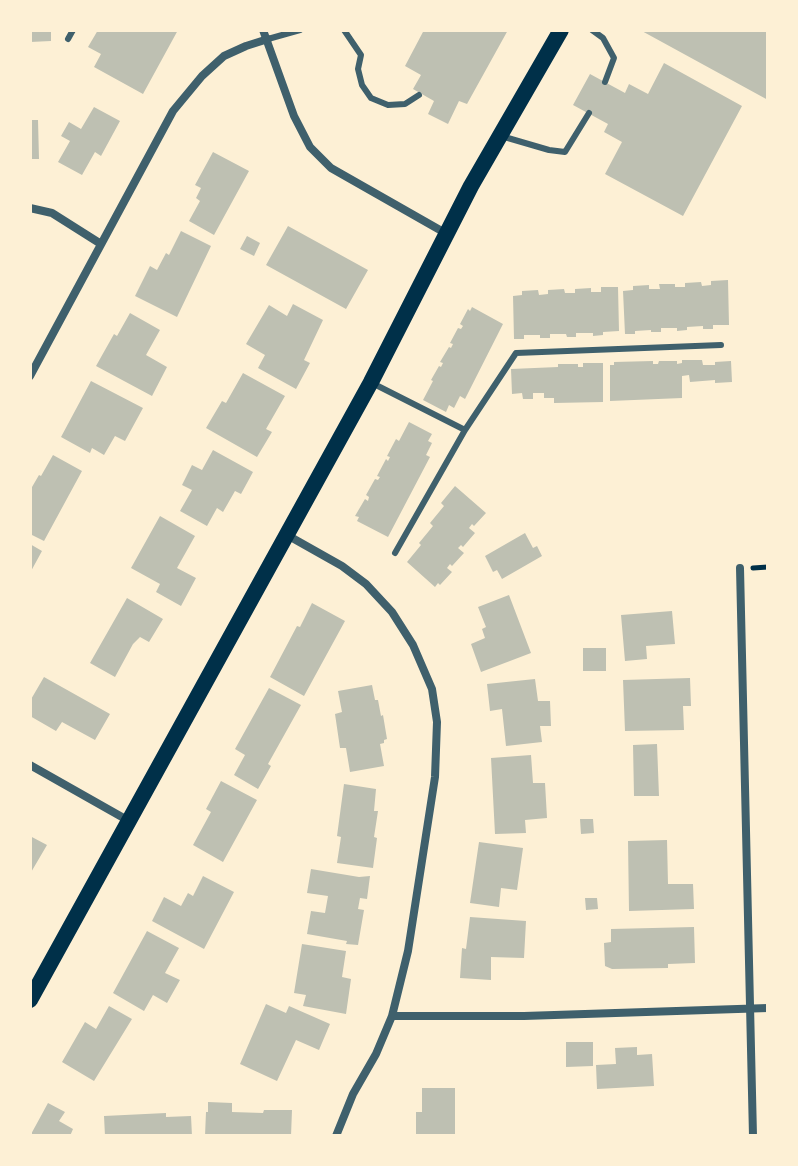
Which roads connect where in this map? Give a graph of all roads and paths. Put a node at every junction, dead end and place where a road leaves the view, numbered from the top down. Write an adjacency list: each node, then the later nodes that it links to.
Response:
1 (73, 30): 7 (lane)
2 (300, 30): 6 (lane)
3 (344, 30): 9 (lane)
4 (561, 30): 11 (main road)
5 (592, 30): 8 (lane)
6 (266, 34): 13 (street); 14 (street)
7 (68, 39)
8 (605, 82)
9 (419, 95)
10 (589, 113): 11 (lane)
11 (501, 136): 13 (main road)
12 (30, 208): 14 (street)
13 (447, 234): 17 (main road)
14 (101, 244): 16 (street)
15 (721, 345): 18 (lane)
16 (30, 376)
17 (371, 382): 18 (lane); 19 (main road)
18 (465, 430): 20 (lane)
19 (287, 535): 23 (main road); 27 (street)
20 (395, 553)
21 (740, 568): 25 (street)
22 (30, 765): 23 (street)
23 (129, 821): 24 (main road)
24 (30, 1000)
25 (750, 1008): 26 (street); 27 (street); 29 (street)
26 (768, 1008)
27 (392, 1016): 28 (street)
28 (336, 1136)
29 (753, 1136)

